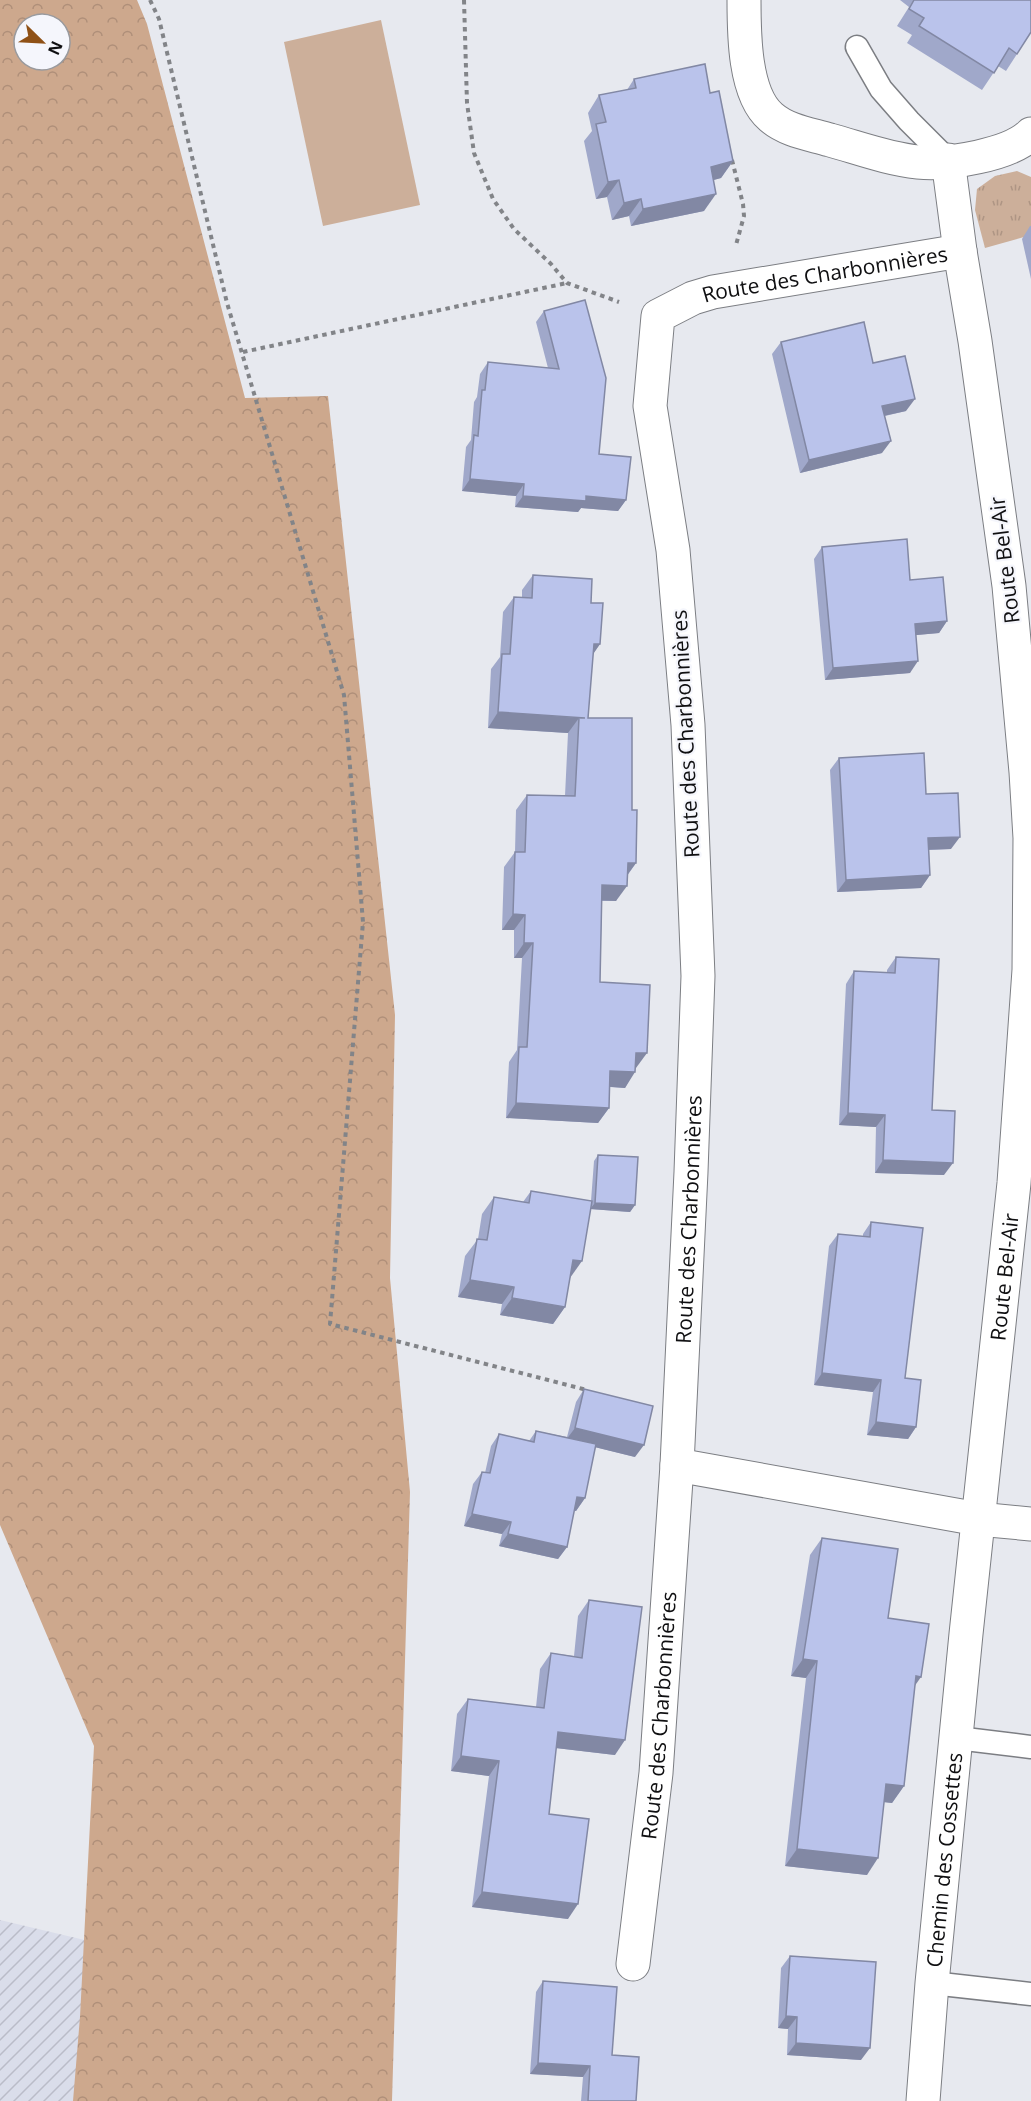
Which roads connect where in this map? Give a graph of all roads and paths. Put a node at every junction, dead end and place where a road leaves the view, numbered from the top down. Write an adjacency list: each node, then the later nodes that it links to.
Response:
1 (150, 0): 12 (path)
2 (464, 0): 9 (path)
3 (744, 0): 7 (street)
4 (857, 47): 7 (lane)
5 (1031, 134): 7 (street)
6 (732, 158): 10 (path)
7 (948, 160): 8 (street, Route Bel-Air)
8 (960, 250): 10 (street, Route des Charbonnières); 15 (street, Route Bel-Air)
9 (567, 283): 11 (path); 12 (path)
10 (713, 292): 11 (street, Route des Charbonnières)
11 (658, 316): 14 (street, Route des Charbonnières)
12 (243, 352): 13 (path)
13 (590, 1391)
14 (677, 1465): 15 (street); 19 (street, Route des Charbonnières)
15 (978, 1519): 16 (street); 17 (street, Chemin des Cossettes)
16 (1031, 1524)
17 (957, 1738): 18 (lane, Chemin des Cossettes); 20 (street, Chemin des Cossettes)
18 (1031, 1747)
19 (633, 1964)
20 (932, 1983): 21 (lane, Chemin des Cossettes); 22 (street, Chemin des Cossettes)
21 (1031, 1994)
22 (923, 2101)

